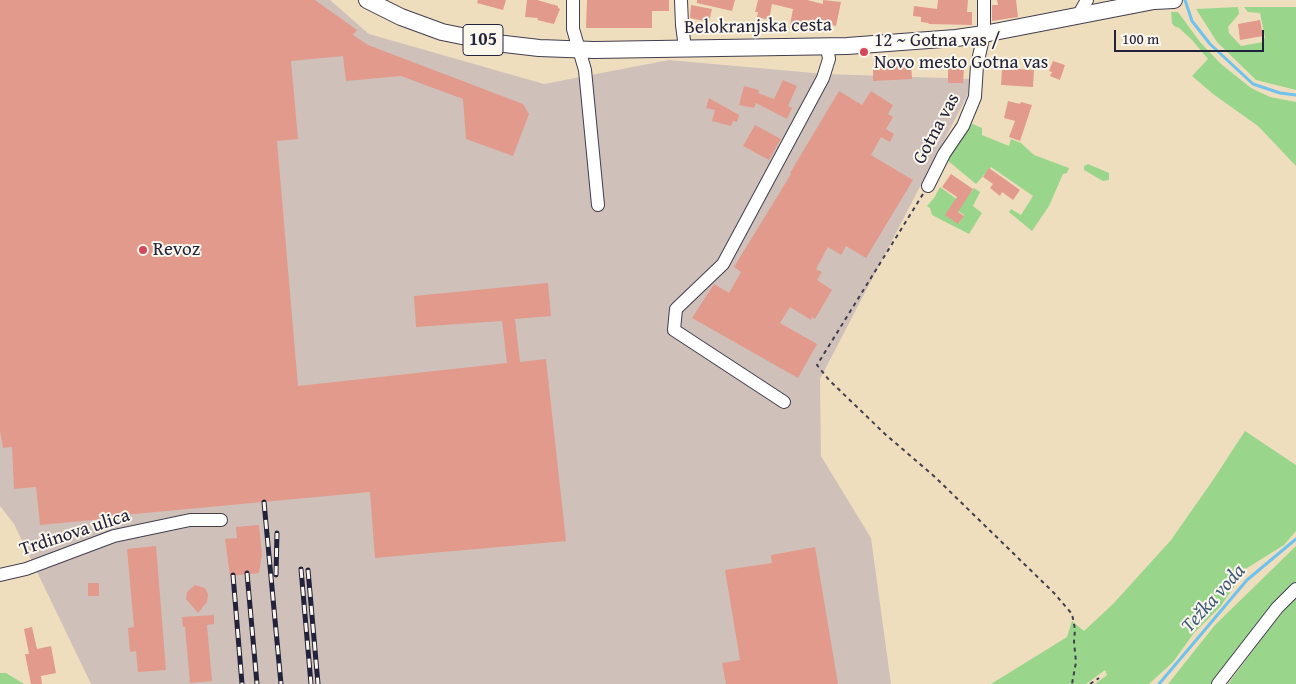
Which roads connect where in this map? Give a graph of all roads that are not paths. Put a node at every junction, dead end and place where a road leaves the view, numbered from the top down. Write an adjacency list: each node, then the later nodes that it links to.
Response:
1 (367, 0): 11 (main road, Belokranjska cesta / 105)
2 (573, 0): 11 (street)
3 (681, 0): 10 (street)
4 (984, 0): 8 (street, Gotna vas)
5 (1087, 0): 7 (street)
6 (1174, 0): 7 (main road, Belokranjska cesta / 105)
7 (1078, 16): 8 (main road, Belokranjska cesta / 105)
8 (984, 34): 9 (main road, Belokranjska cesta / 105); 12 (street, Gotna vas)
9 (827, 46): 10 (main road, Belokranjska cesta / 105); 14 (street)
10 (685, 48): 11 (main road, Belokranjska cesta / 105)
11 (579, 49): 13 (street)
12 (928, 186)
13 (598, 205)
14 (784, 402)
15 (221, 520): 16 (street, Trdinova ulica)
16 (0, 575)
17 (1296, 589): 18 (street)
18 (1218, 684)

